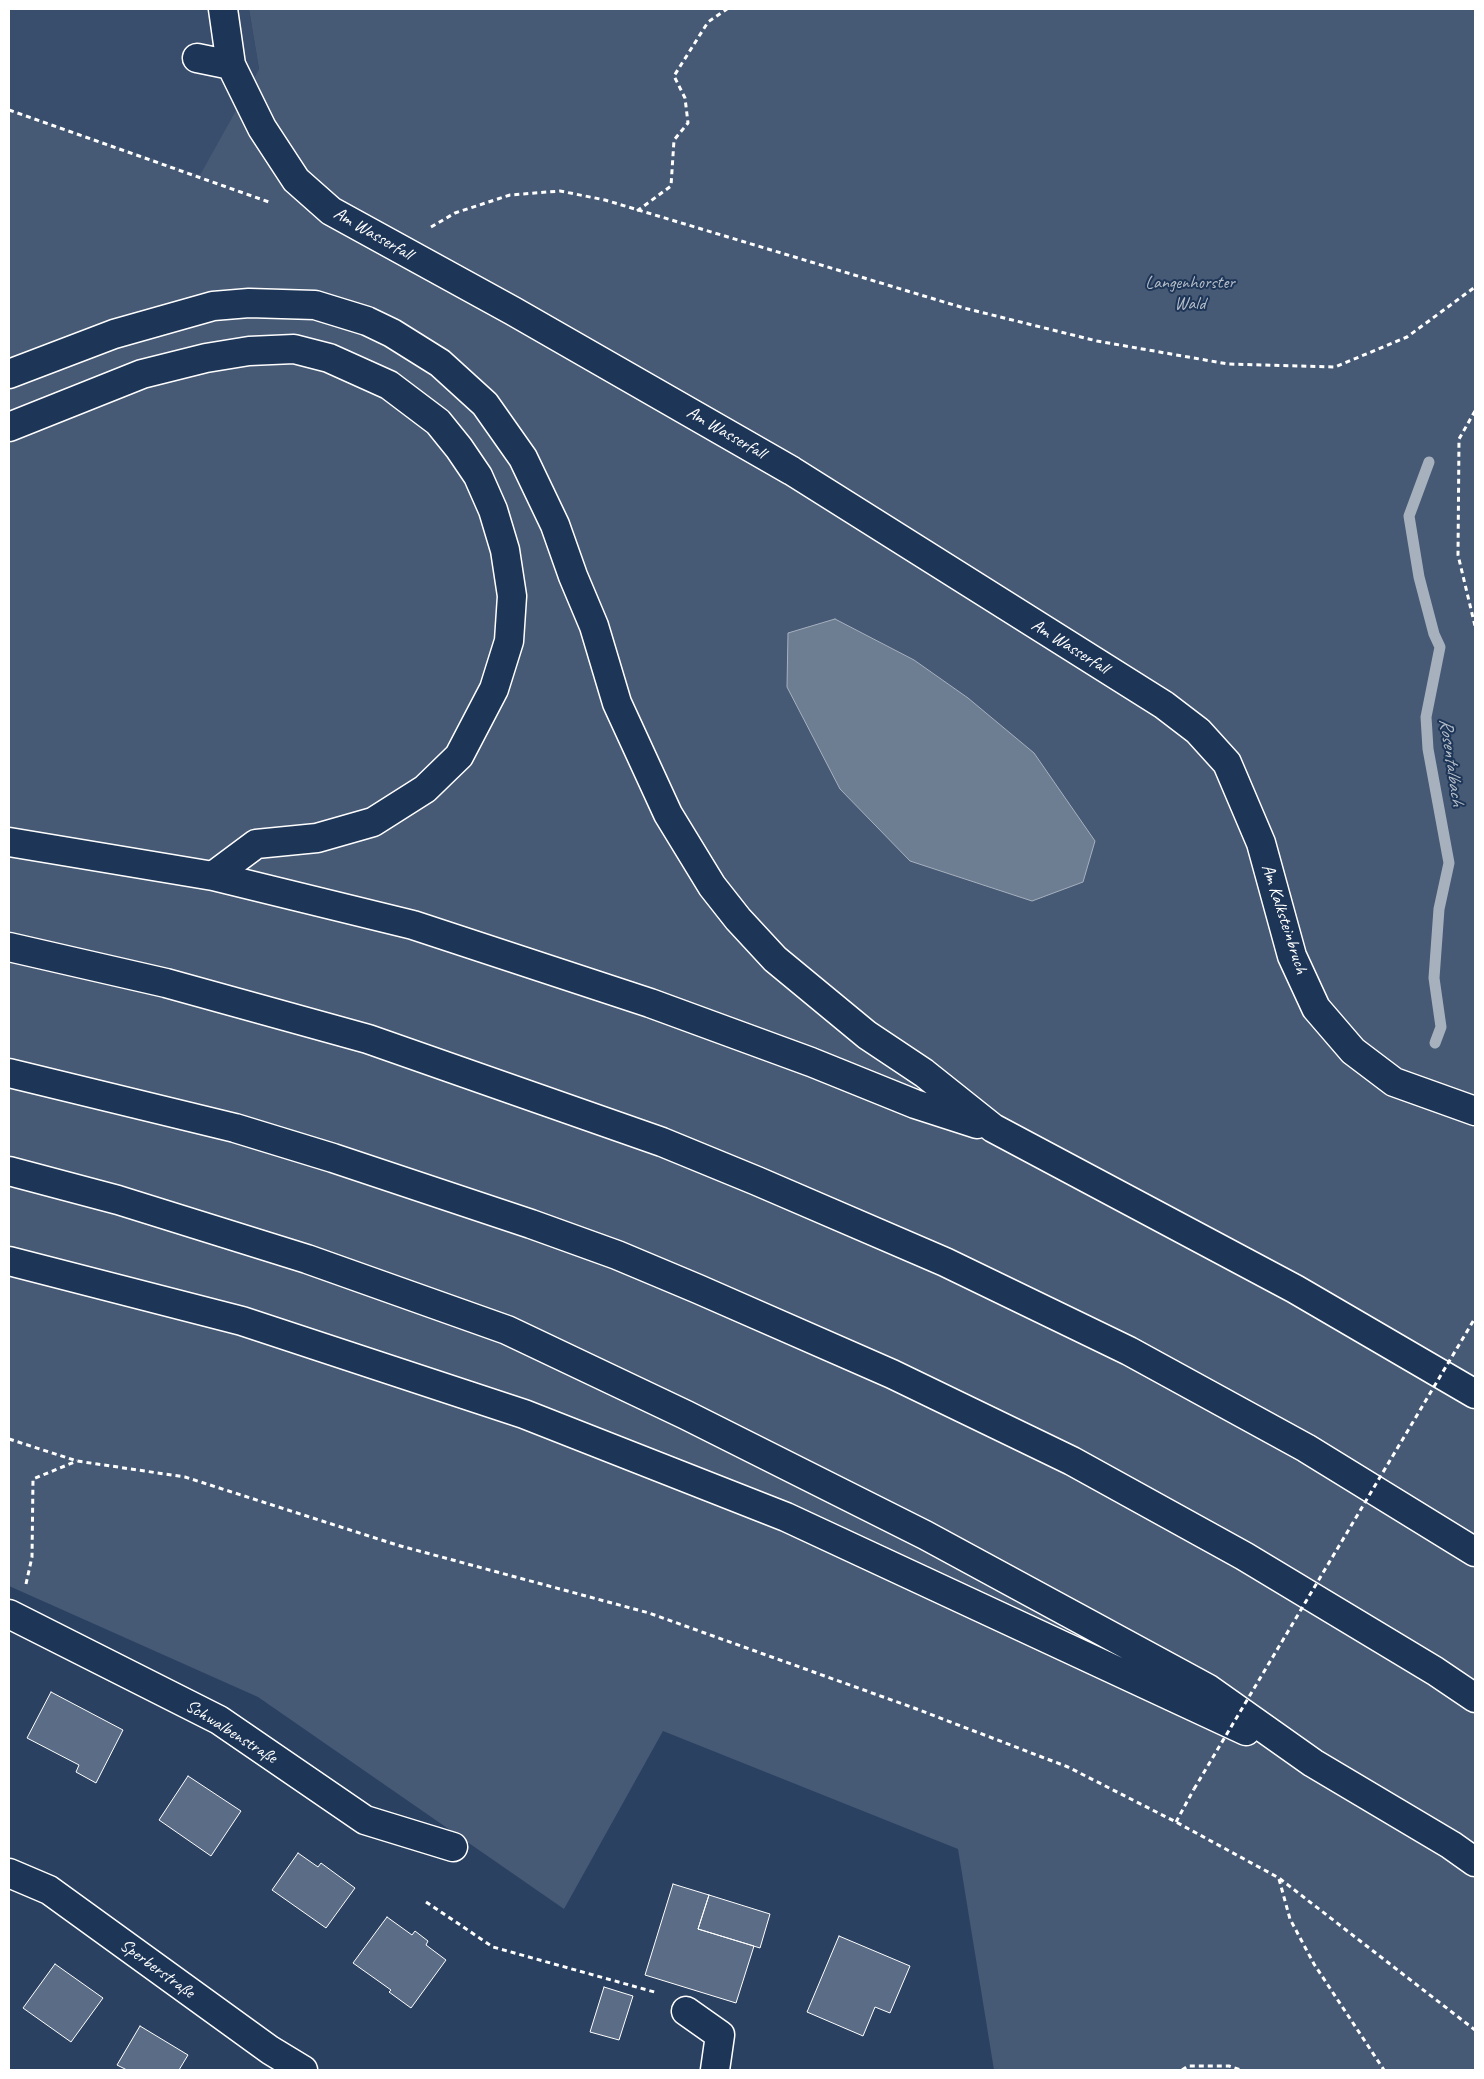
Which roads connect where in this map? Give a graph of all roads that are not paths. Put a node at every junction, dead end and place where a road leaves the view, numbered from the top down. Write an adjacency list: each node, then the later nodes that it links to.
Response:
1 (223, 9): 3 (main road, Am Wasserfall)
2 (196, 58): 3 (main road)
3 (231, 65): 7 (main road, Am Wasserfall)
4 (9, 374): 12 (main road)
5 (9, 427): 8 (main road)
6 (9, 842): 8 (main road)
7 (1261, 843): 11 (main road, Am Kalksteinbruch)
8 (213, 876): 12 (main road)
9 (9, 947): 16 (main road)
10 (9, 1073): 18 (main road)
11 (1475, 1111)
12 (993, 1128): 15 (main road)
13 (9, 1171): 19 (main road)
14 (9, 1262): 19 (main road)
15 (1475, 1394)
16 (1475, 1552)
17 (14, 1616): 20 (main road, Schwalbenstraße)
18 (1475, 1698)
19 (1313, 1763): 21 (main road)
20 (453, 1847)
21 (1475, 1862)
22 (9, 1873): 24 (main road, Sperberstraße)
23 (686, 2011): 25 (main road)
24 (303, 2070)
25 (715, 2070)

